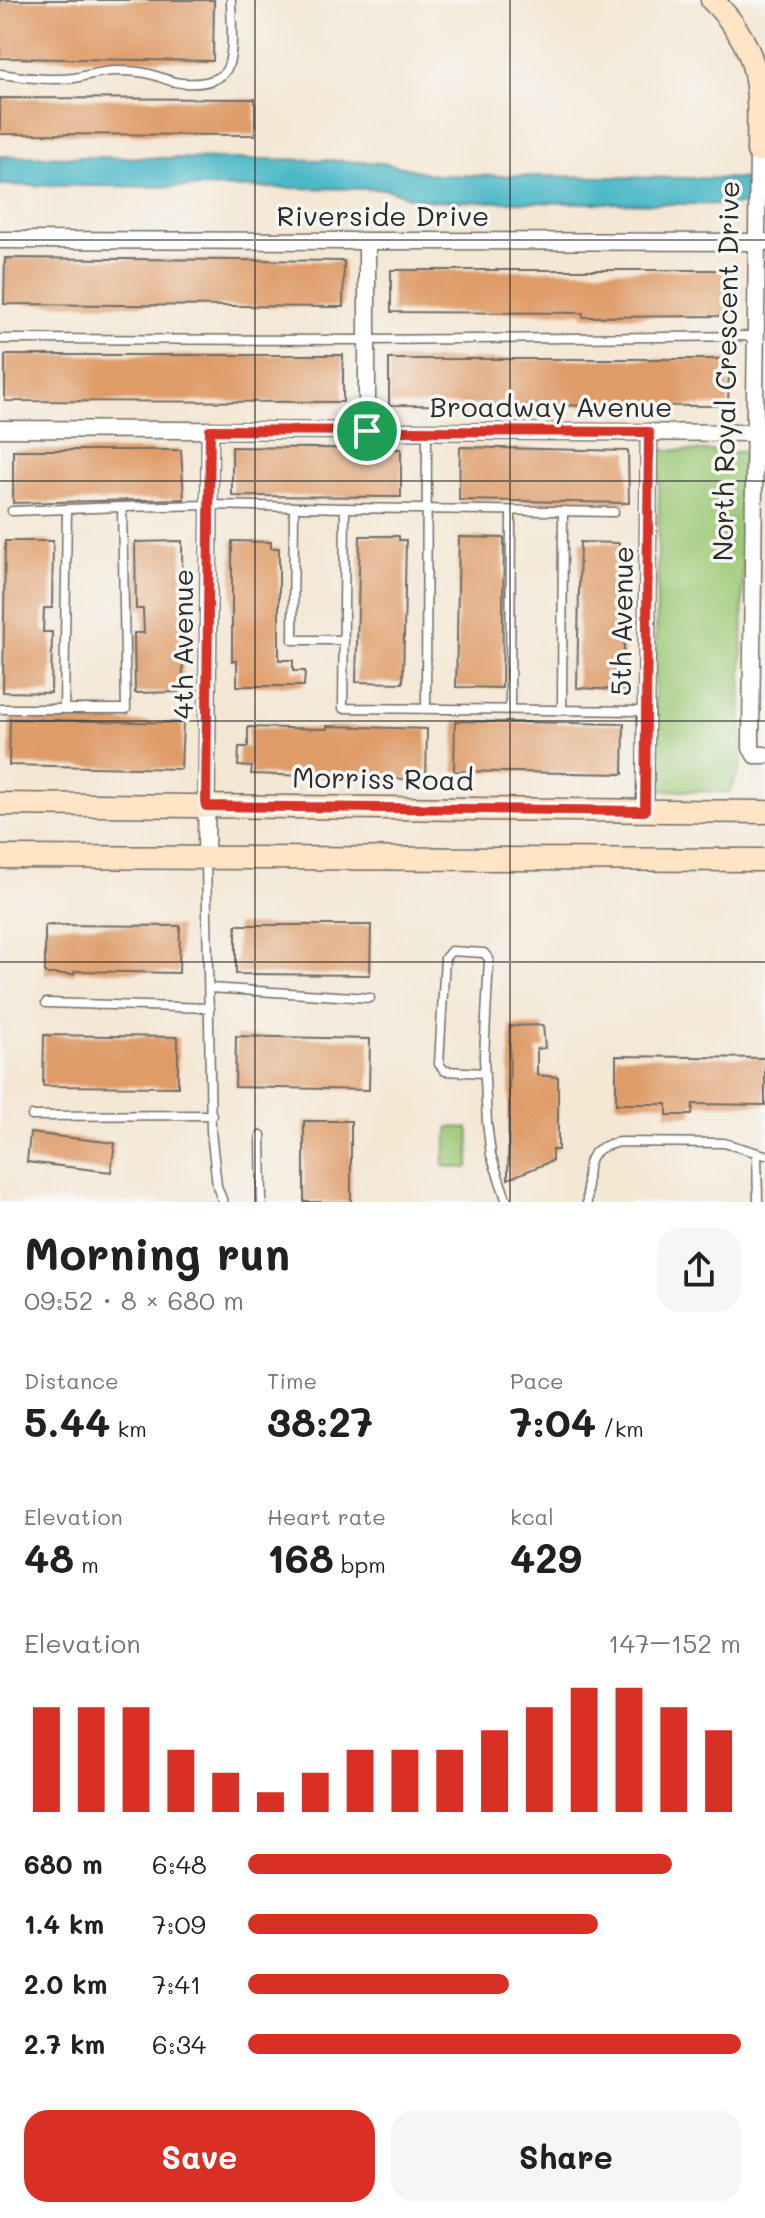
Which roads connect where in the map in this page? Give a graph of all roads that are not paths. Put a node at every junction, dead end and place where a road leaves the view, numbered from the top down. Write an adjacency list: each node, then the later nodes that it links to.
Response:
1 (231, 0): 3 (lane)
2 (712, 0): 4 (main road, North Royal Crescent Drive)
3 (0, 74)
4 (761, 151): 7 (street, North Royal Crescent Drive)
5 (0, 240): 6 (street, Riverside Drive)
6 (367, 242): 7 (street, Riverside Drive); 10 (street)
7 (760, 242): 8 (street, North Royal Crescent Drive)
8 (755, 336): 10 (lane); 16 (street, North Royal Crescent Drive)
9 (0, 339): 10 (lane)
10 (367, 340): 13 (street)
11 (0, 429): 12 (street, Broadway Avenue)
12 (210, 430): 13 (street, Broadway Avenue); 17 (street, 4th Avenue)
13 (367, 431): 14 (street, Broadway Avenue)
14 (427, 431): 15 (street, Broadway Avenue); 22 (lane)
15 (649, 432): 16 (street, Broadway Avenue); 33 (street, 5th Avenue)
16 (760, 433): 34 (street, North Royal Crescent Drive)
17 (209, 505): 18 (lane); 19 (lane); 36 (street, 4th Avenue)
18 (122, 507): 21 (lane); 30 (lane)
19 (294, 507): 20 (lane); 27 (lane)
20 (345, 508): 22 (lane); 27 (lane)
21 (67, 509): 23 (lane); 30 (lane)
22 (427, 509): 24 (lane); 28 (lane)
23 (12, 511)
24 (511, 511): 25 (lane); 31 (lane)
25 (563, 512): 26 (lane); 32 (lane)
26 (614, 512)
27 (344, 640): 28 (lane)
28 (426, 708): 31 (lane)
29 (0, 709): 30 (lane)
30 (64, 709)
31 (510, 709): 32 (lane)
32 (562, 710): 33 (lane)
33 (646, 711): 37 (street, 5th Avenue)
34 (760, 755)
35 (0, 804): 36 (main road, Morriss Road)
36 (206, 806): 37 (main road, Morriss Road); 40 (street, 4th Avenue)
37 (645, 811): 38 (main road, Morriss Road)
38 (765, 812)
39 (0, 857): 40 (main road)
40 (206, 859): 41 (main road); 42 (lane)
41 (765, 860)
42 (209, 988): 43 (lane); 45 (lane)
43 (370, 998)
44 (46, 1003): 45 (lane)
45 (210, 1008): 47 (lane)
46 (485, 1073): 46 (lane); 53 (lane)
47 (212, 1115): 48 (lane); 51 (lane)
48 (32, 1116)
49 (261, 1135): 52 (lane)
50 (761, 1155): 54 (lane); 55 (lane)
51 (223, 1202)
52 (262, 1202)
53 (507, 1202)
54 (587, 1202)
55 (758, 1202)

